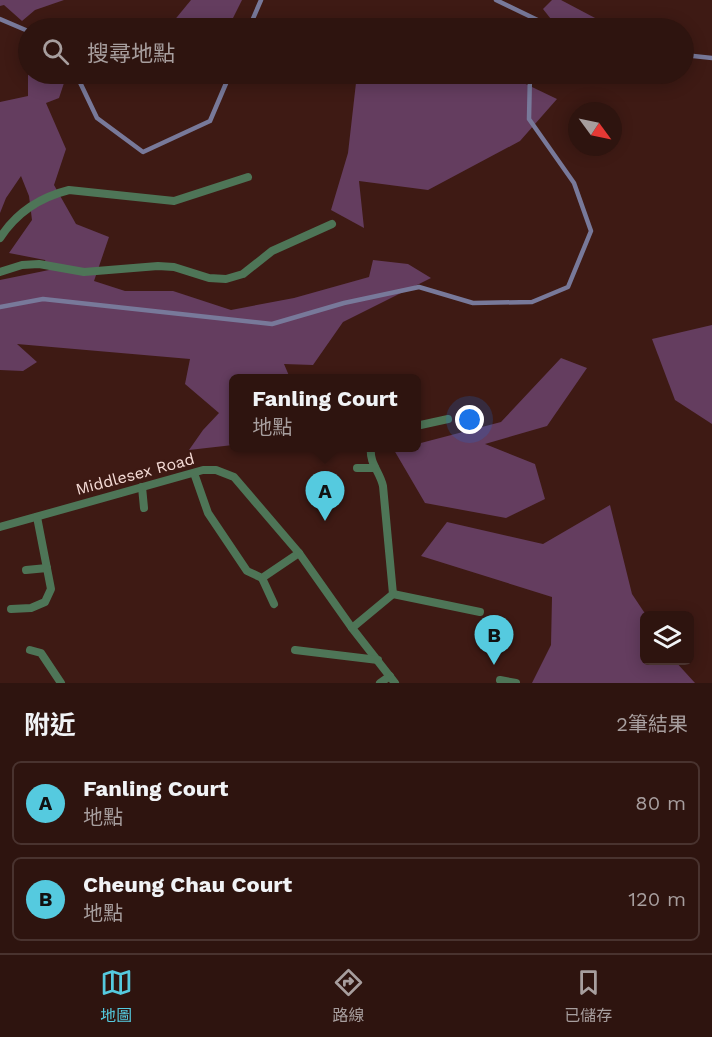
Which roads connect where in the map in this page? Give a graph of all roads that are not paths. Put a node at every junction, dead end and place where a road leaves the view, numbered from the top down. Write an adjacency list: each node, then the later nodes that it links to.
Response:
1 (248, 177): 3 (lane)
2 (332, 224): 4 (lane)
3 (0, 238)
4 (0, 272)
5 (448, 419): 6 (lane)
6 (421, 425)
7 (370, 452): 9 (lane)
8 (357, 468): 9 (lane)
9 (375, 468): 19 (lane)
10 (194, 473): 11 (lane, Middlesex Road); 15 (lane, Middlesex Road); 18 (lane)
11 (142, 487): 12 (lane); 13 (lane, Middlesex Road)
12 (144, 508)
13 (37, 517): 14 (lane, Middlesex Road); 16 (lane)
14 (0, 527)
15 (299, 553): 18 (lane); 23 (lane, Middlesex Road)
16 (47, 568): 17 (lane); 21 (lane)
17 (26, 570)
18 (262, 578): 20 (lane)
19 (393, 594): 22 (lane); 23 (lane)
20 (274, 604)
21 (11, 609)
22 (480, 612)
23 (352, 628): 26 (lane, Middlesex Road)
24 (30, 650): 29 (lane)
25 (295, 650): 26 (lane)
26 (378, 660): 27 (lane, Middlesex Road)
27 (393, 680): 30 (lane)
28 (500, 680): 31 (lane)
29 (61, 683)
30 (380, 683)
31 (516, 683)

